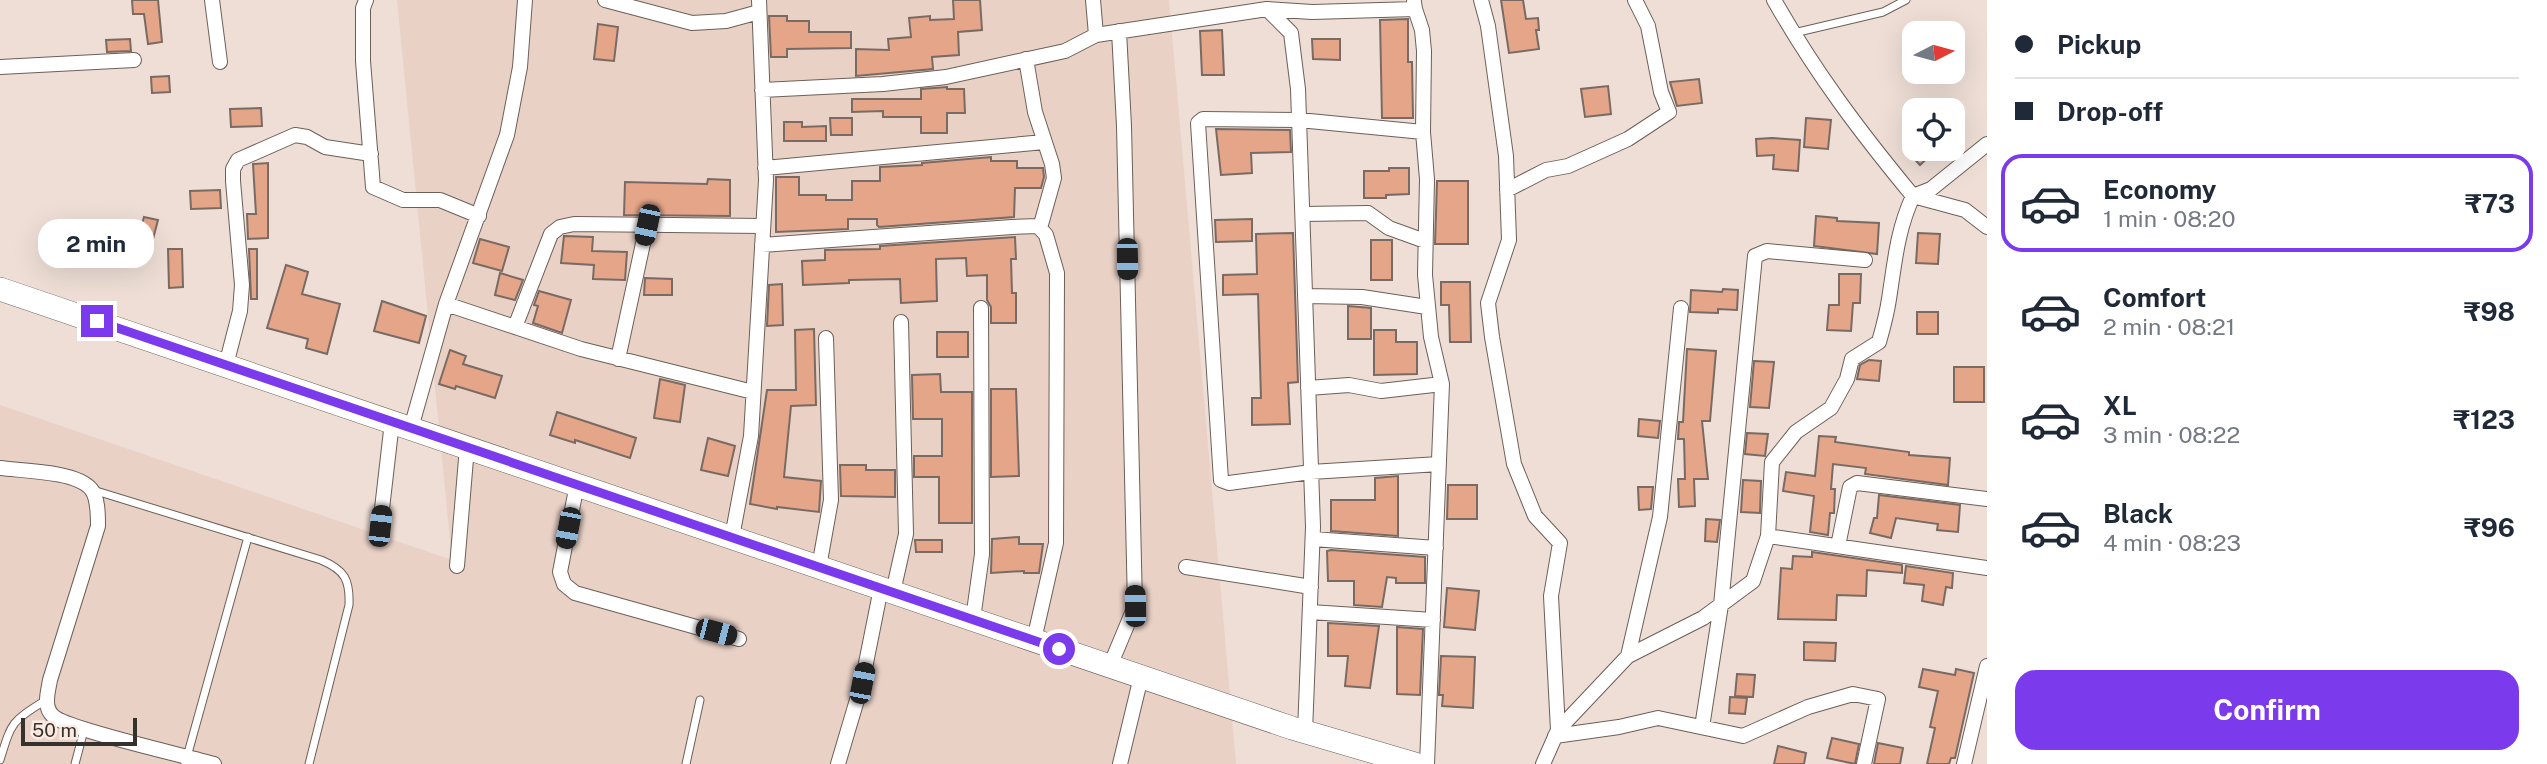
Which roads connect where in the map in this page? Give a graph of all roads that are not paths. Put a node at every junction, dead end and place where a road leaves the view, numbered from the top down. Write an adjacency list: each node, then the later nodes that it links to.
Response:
1 (212, 0): 21 (street)
2 (366, 0): 28 (street)
3 (525, 0): 33 (street)
4 (605, 0): 12 (street)
5 (1093, 0): 18 (street)
6 (1220, 0): 15 (street)
7 (1481, 0): 30 (street)
8 (1636, 0): 30 (street)
9 (1774, 0): 17 (street)
10 (1906, 0): 17 (lane)
11 (1414, 5): 13 (street); 25 (street)
12 (759, 6): 23 (street)
13 (1311, 6): 14 (street)
14 (1266, 9): 15 (street); 24 (street)
15 (1220, 16): 16 (street)
16 (1119, 31): 18 (street); 83 (street)
17 (1793, 33): 31 (street)
18 (1096, 35): 19 (street)
19 (1026, 59): 23 (street); 26 (street)
20 (134, 60): 22 (street)
21 (220, 62)
22 (0, 67)
23 (762, 90): 29 (street)
24 (1300, 120): 25 (street); 32 (street); 59 (street)
25 (1423, 132): 38 (street)
26 (1044, 142): 29 (street); 37 (street)
27 (1987, 144): 31 (street)
28 (371, 154): 33 (street); 51 (street)
29 (765, 168): 35 (street)
30 (1507, 190): 91 (street)
31 (1913, 196): 36 (street); 64 (street)
32 (1303, 214): 38 (street); 42 (street)
33 (478, 216): 43 (street)
34 (647, 225): 35 (street); 48 (street); 50 (street)
35 (763, 226): 39 (street)
36 (1987, 227)
37 (1040, 228): 39 (street); 81 (street)
38 (1425, 241): 44 (street)
39 (762, 245): 54 (street)
40 (1865, 260): 76 (street)
41 (0, 289): 51 (main road)
42 (1305, 296): 44 (street); 53 (street)
43 (446, 304): 48 (street); 55 (street)
44 (1427, 307): 52 (street)
45 (981, 308): 78 (street)
46 (1681, 308): 82 (street)
47 (901, 322): 75 (street)
48 (515, 327): 50 (street)
49 (826, 338): 71 (street)
50 (618, 359): 54 (street)
51 (226, 365): 55 (main road)
52 (1442, 384): 53 (street); 57 (street)
53 (1308, 388): 59 (street)
54 (753, 392): 66 (street)
55 (401, 425): 56 (main road); 63 (street)
56 (467, 447): 60 (main road); 70 (street)
57 (1439, 464): 59 (street); 69 (street)
58 (0, 468): 61 (street)
59 (1311, 472): 67 (street)
60 (577, 484): 66 (main road); 80 (street)
61 (92, 490): 65 (lane); 86 (street)
62 (1987, 499): 68 (street)
63 (380, 526)
64 (1768, 536): 68 (street); 76 (street)
65 (247, 537): 93 (lane); 96 (lane)
66 (732, 537): 71 (main road)
67 (1313, 539): 69 (street); 74 (street)
68 (1838, 546): 73 (street)
69 (1436, 548): 79 (street)
70 (457, 566)
71 (819, 567): 75 (main road)
72 (1186, 567): 74 (street)
73 (1987, 568)
74 (1311, 587): 77 (street)
75 (887, 590): 78 (main road); 98 (street)
76 (1721, 605): 82 (street); 88 (street)
77 (1310, 612): 79 (street); 90 (street)
78 (973, 620): 81 (main road)
79 (1433, 620): 101 (street)
80 (739, 639)
81 (1034, 640): 83 (main road)
82 (1628, 656): 91 (street)
83 (1110, 666): 85 (main road)
84 (1987, 666): 104 (street)
85 (1141, 677): 90 (main road); 99 (street)
86 (47, 700): 89 (street); 92 (lane)
87 (700, 700): 97 (lane)
88 (1702, 727): 91 (street); 103 (street)
89 (84, 729): 93 (street); 94 (lane)
90 (1305, 732): 100 (main road)
91 (1557, 733): 102 (street)
92 (0, 760)
93 (186, 760): 95 (street)
94 (75, 764)
95 (214, 764)
96 (309, 764)
97 (686, 764)
98 (838, 764)
99 (1120, 764)
100 (1415, 764)
101 (1427, 764)
102 (1543, 764)
103 (1864, 764)
104 (1964, 764)

